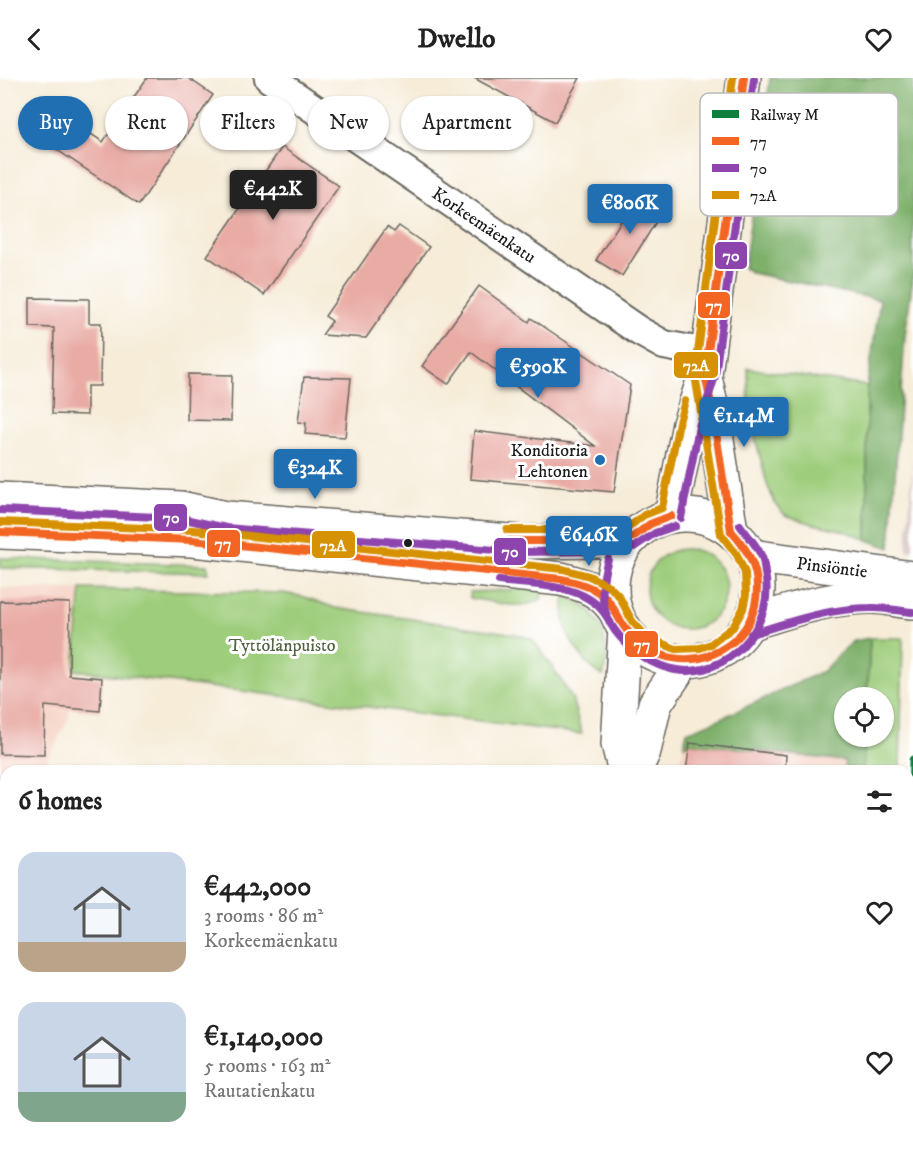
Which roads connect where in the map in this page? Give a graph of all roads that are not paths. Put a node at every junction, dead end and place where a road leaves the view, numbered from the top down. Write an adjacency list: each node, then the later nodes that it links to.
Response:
1 (269, 78): 5 (street, Korkeemäenkatu)
2 (744, 78): 3 (main road)
3 (742, 93)
4 (726, 216): 5 (main road)
5 (706, 364): 7 (main road); 8 (main road)
6 (0, 499): 10 (main road)
7 (671, 516): 8 (main road); 10 (main road)
8 (730, 531): 11 (main road)
9 (0, 532): 14 (main road)
10 (633, 537): 14 (main road)
11 (751, 556): 12 (main road, Pinsiöntie); 15 (main road)
12 (913, 578)
13 (913, 602): 15 (main road, Pinsiöntie)
14 (621, 621): 16 (main road); 17 (main road)
15 (748, 624): 16 (main road)
16 (684, 661): 18 (main road)
17 (623, 765)
18 (638, 765)

